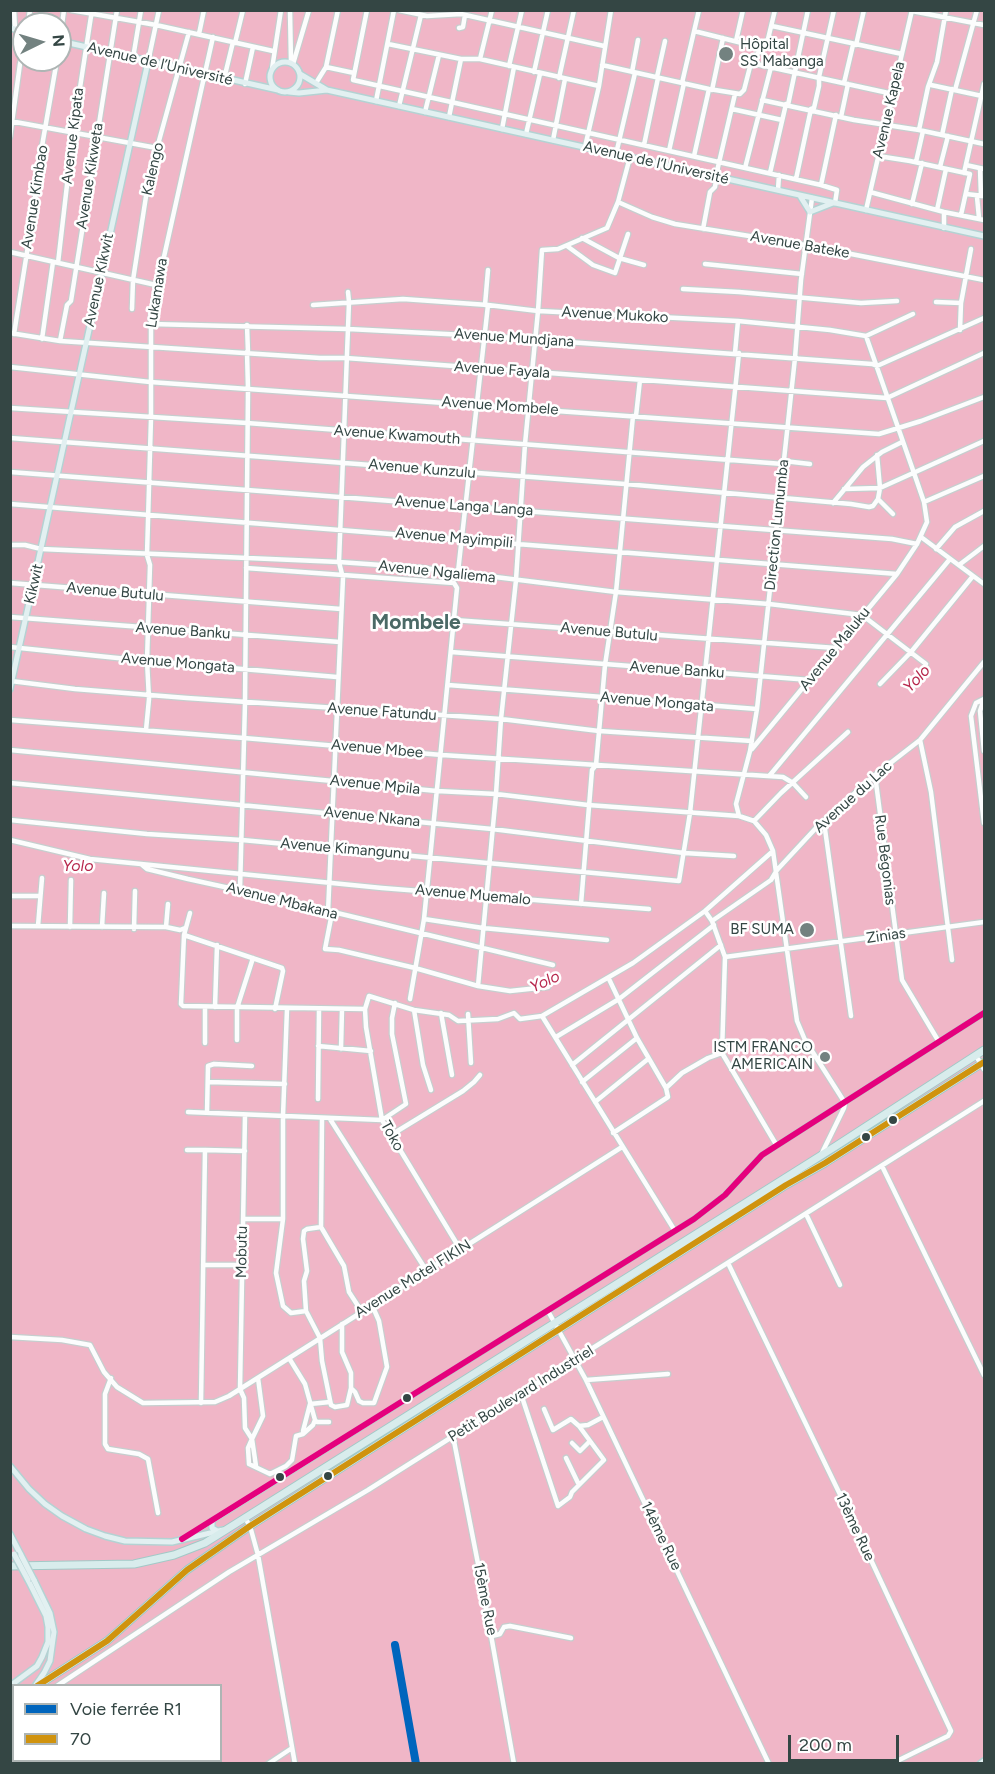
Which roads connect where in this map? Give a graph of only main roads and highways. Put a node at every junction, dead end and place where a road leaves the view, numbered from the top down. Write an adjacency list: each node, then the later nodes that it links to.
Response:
1 (72, 43): 2 (main road, Avenue de l’Université)
2 (148, 62): 5 (main road, Avenue de l’Université); 12 (main road, Avenue Kikwit)
3 (300, 74): 4 (main road); 7 (main road); 8 (main road)
4 (270, 81): 5 (main road); 6 (main road)
5 (260, 87): 6 (main road, Avenue de l’Université)
6 (278, 90): 8 (main road)
7 (327, 90): 8 (main road); 9 (main road, Avenue de l’Université)
8 (289, 92)
9 (799, 195): 10 (main road, Avenue de l’Université); 10 (main road)
10 (835, 203): 11 (main road, Avenue de l’Université)
11 (984, 236)
12 (42, 549): 13 (main road, Kikwit)
13 (11, 681): 14 (main road, Kikwit)
14 (10, 689)
15 (984, 1050): 19 (highway)
16 (984, 1064): 27 (highway)
17 (10, 1466): 20 (main road)
18 (212, 1521): 20 (main road)
19 (230, 1528): 20 (main road); 23 (highway)
20 (219, 1531)
21 (10, 1534): 24 (main road, bridge)
22 (10, 1548): 24 (main road, bridge)
23 (10, 1566)
24 (31, 1580): 25 (main road); 26 (main road)
25 (13, 1684)
26 (37, 1684)
27 (39, 1684)
28 (984, 1761): 29 (main road)
29 (980, 1764)

